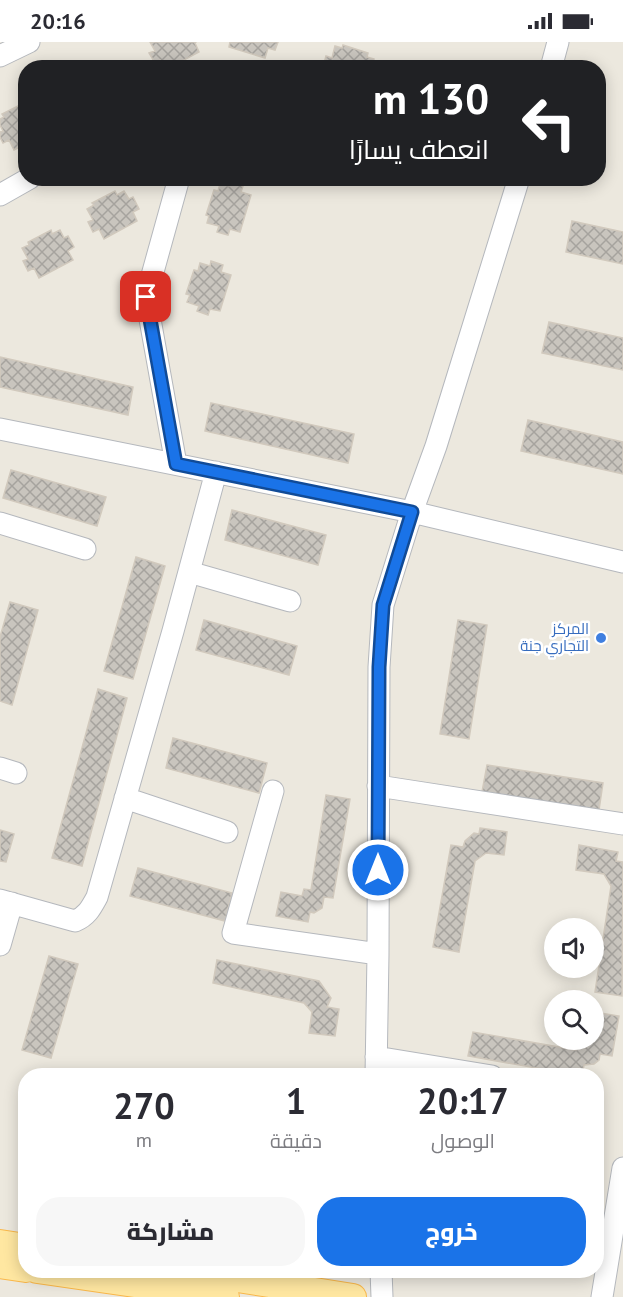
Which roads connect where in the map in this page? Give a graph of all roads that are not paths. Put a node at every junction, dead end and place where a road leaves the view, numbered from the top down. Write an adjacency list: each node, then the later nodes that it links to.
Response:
1 (29, 42): 3 (street)
2 (558, 42): 4 (street)
3 (0, 56)
4 (553, 60)
5 (18, 185): 8 (street)
6 (177, 186): 10 (street)
7 (517, 186): 12 (street)
8 (0, 195)
9 (0, 429): 10 (street)
10 (176, 464): 11 (street)
11 (216, 472): 12 (street); 16 (street)
12 (412, 512): 15 (street); 18 (street)
13 (0, 523): 14 (street)
14 (85, 549)
15 (623, 562)
16 (189, 572): 17 (street); 20 (street)
17 (290, 601)
18 (378, 786): 21 (street); 25 (street)
19 (273, 791): 25 (street)
20 (125, 798): 22 (street); 23 (street)
21 (623, 824)
22 (228, 832)
23 (6, 901): 24 (street)
24 (0, 945)
25 (378, 954): 26 (street)
26 (376, 1066): 27 (street)
27 (399, 1068)
28 (623, 1168): 39 (street)
29 (0, 1243): 30 (main road)
30 (18, 1246)
31 (0, 1265): 32 (main road)
32 (18, 1268)
33 (93, 1278): 36 (main road)
34 (231, 1278): 37 (main road)
35 (381, 1278): 38 (street)
36 (226, 1297)
37 (353, 1297)
38 (382, 1297)
39 (602, 1297)

